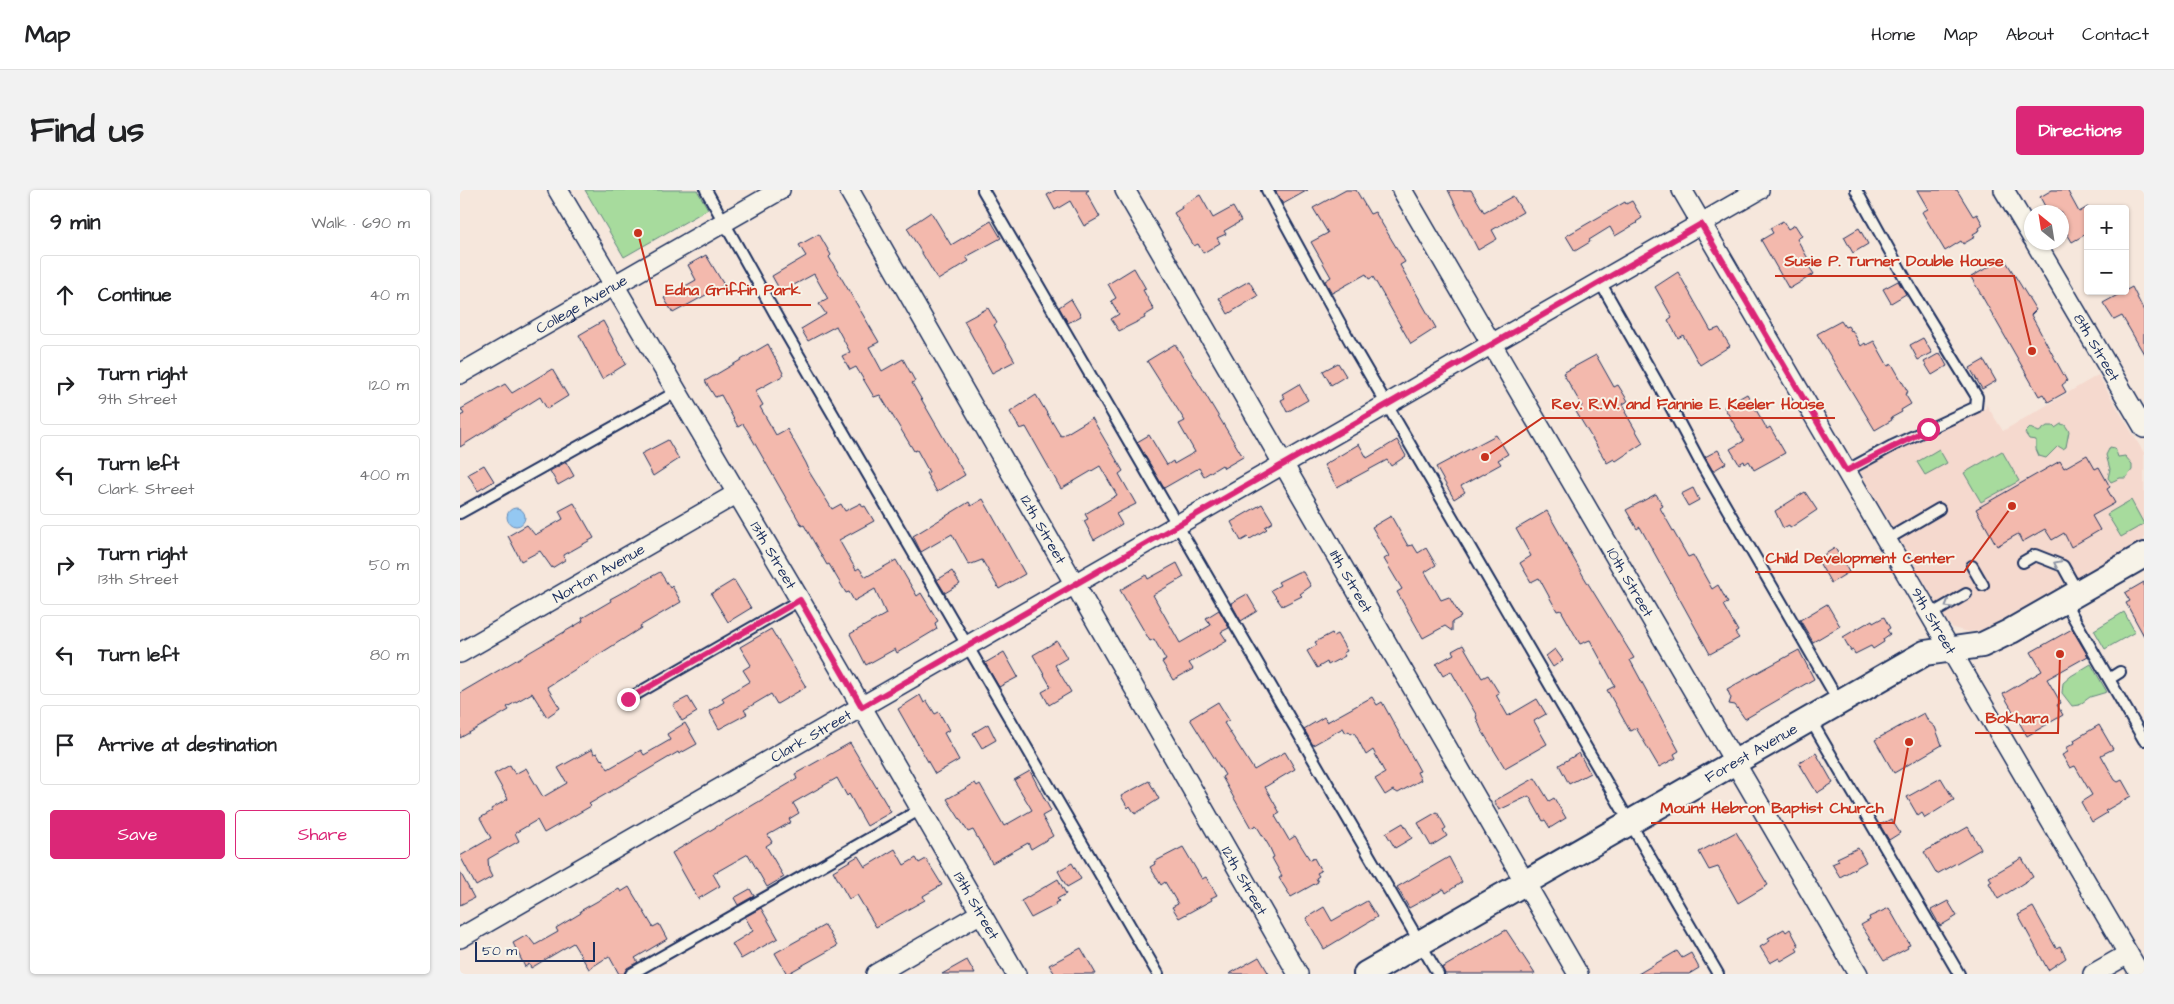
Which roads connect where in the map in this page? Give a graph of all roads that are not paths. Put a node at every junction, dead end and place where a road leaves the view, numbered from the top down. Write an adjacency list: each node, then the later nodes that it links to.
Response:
1 (558, 190): 18 (street, 13th Street)
2 (706, 190): 13 (lane)
3 (780, 190): 13 (street, College Avenue)
4 (849, 190): 34 (street, 12th Street)
5 (983, 190): 29 (lane)
6 (1125, 190): 24 (street, 11th Street)
7 (1267, 190): 22 (lane)
8 (1402, 190): 19 (street, 10th Street)
9 (1682, 190): 14 (street, 9th Street)
10 (1759, 190): 14 (street, Clark Street)
11 (1856, 190): 25 (lane)
12 (2004, 190): 15 (street)
13 (725, 222): 18 (street, College Avenue); 40 (lane)
14 (1701, 224): 17 (street, Clark Street); 25 (street, 9th Street)
15 (2024, 224)
16 (2040, 250): 23 (street, 8th Street)
17 (1600, 282): 19 (street, Clark Street); 46 (lane)
18 (614, 286): 20 (street, College Avenue); 21 (street, 13th Street)
19 (1492, 345): 22 (street, Clark Street); 50 (street, 10th Street)
20 (460, 374)
21 (676, 392): 26 (street, 13th Street); 28 (lane)
22 (1388, 405): 24 (street, Clark Street); 52 (lane)
23 (2144, 428)
24 (1282, 465): 29 (street, Clark Street); 53 (street, 11th Street)
25 (1846, 471): 30 (street, 9th Street)
26 (736, 494): 38 (street, 13th Street); 42 (street, Norton Avenue)
27 (1939, 509): 30 (lane)
28 (460, 513)
29 (1178, 525): 34 (street, Clark Street); 56 (lane)
30 (1886, 540): 39 (street, 9th Street)
31 (2144, 555): 37 (street, Forest Avenue)
32 (2023, 562): 37 (lane, one-way to 32)
33 (1972, 566): 35 (lane)
34 (1073, 584): 40 (street, Clark Street); 62 (street, 12th Street)
35 (1983, 585)
36 (1966, 594): 39 (lane, one-way to 39)
37 (2071, 597): 41 (street, Forest Avenue); 44 (lane)
38 (800, 600): 45 (lane); 47 (street, 13th Street)
39 (1930, 615): 41 (street, 9th Street)
40 (967, 646): 47 (street, Clark Street); 61 (lane)
41 (1950, 650): 46 (street, Forest Avenue); 57 (street, 9th Street)
42 (460, 653)
43 (2120, 672): 44 (lane)
44 (2109, 679): 49 (lane)
45 (628, 699)
46 (1839, 702): 48 (street, Forest Avenue)
47 (862, 707): 51 (street, 13th Street); 55 (street, Clark Street)
48 (1810, 719): 50 (street, Forest Avenue); 68 (lane)
49 (2144, 740)
50 (1735, 762): 52 (street, Forest Avenue); 67 (street, 10th Street)
51 (921, 809): 54 (street, 13th Street); 58 (lane)
52 (1630, 822): 53 (street, Forest Avenue); 66 (lane)
53 (1525, 883): 56 (street, Forest Avenue); 65 (street, 11th Street)
54 (981, 913): 59 (street); 60 (street, 13th Street)
55 (460, 938)
56 (1419, 943): 63 (street, Forest Avenue); 64 (lane)
57 (2128, 954): 69 (street); 70 (street, 9th Street)
58 (631, 974)
59 (876, 974)
60 (1016, 974)
61 (1158, 974)
62 (1298, 974)
63 (1366, 974)
64 (1438, 974)
65 (1578, 974)
66 (1718, 974)
67 (1858, 974)
68 (1959, 974)
69 (2093, 974)
70 (2140, 974)

